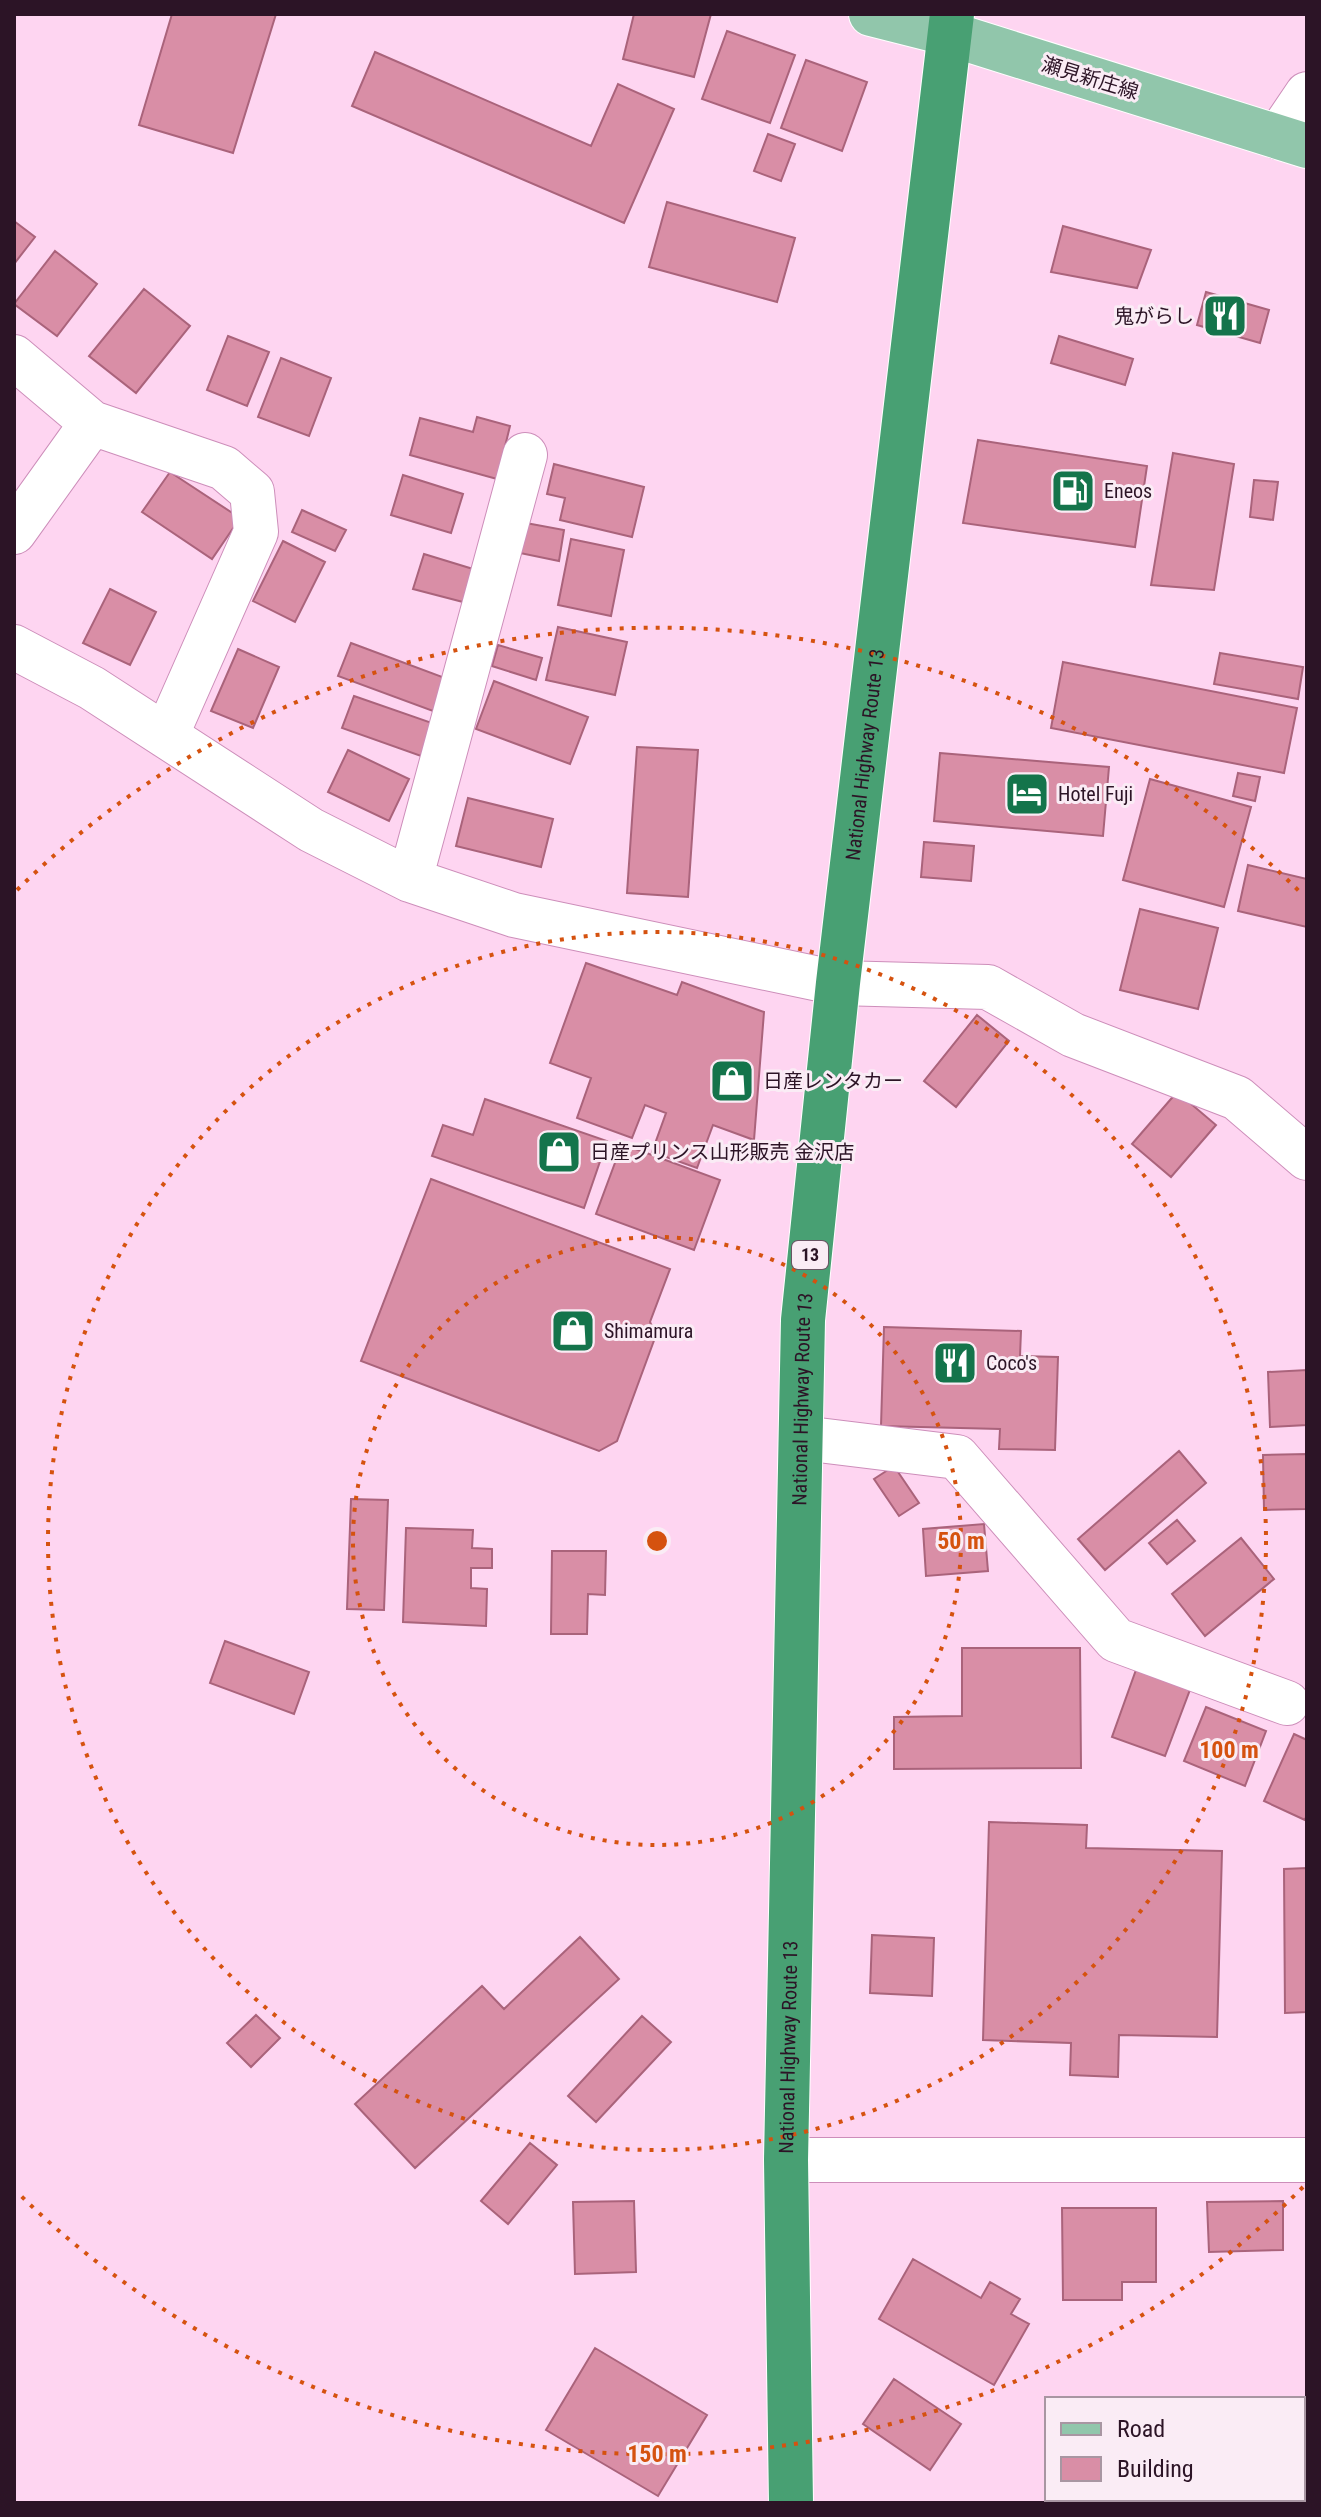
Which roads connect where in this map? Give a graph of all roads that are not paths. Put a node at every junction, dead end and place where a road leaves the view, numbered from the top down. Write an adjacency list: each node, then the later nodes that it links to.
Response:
1 (871, 14): 2 (main road, 瀬見新庄線)
2 (951, 24): 4 (main road, 瀬見新庄線); 12 (highway, National Highway Route 13 / 13)
3 (1307, 94): 4 (street)
4 (1293, 141)
5 (14, 357): 6 (street)
6 (92, 423): 8 (street); 10 (street)
7 (525, 455): 11 (street)
8 (14, 532)
9 (14, 647): 10 (street)
10 (166, 736): 11 (street)
11 (410, 880): 12 (street)
12 (838, 983): 13 (street); 14 (highway, National Highway Route 13 / 13)
13 (1307, 1158)
14 (802, 1438): 15 (street); 16 (highway, National Highway Route 13 / 13)
15 (1287, 1703)
16 (786, 2160): 17 (street); 18 (highway, National Highway Route 13 / 13)
17 (1307, 2160)
18 (791, 2503)

